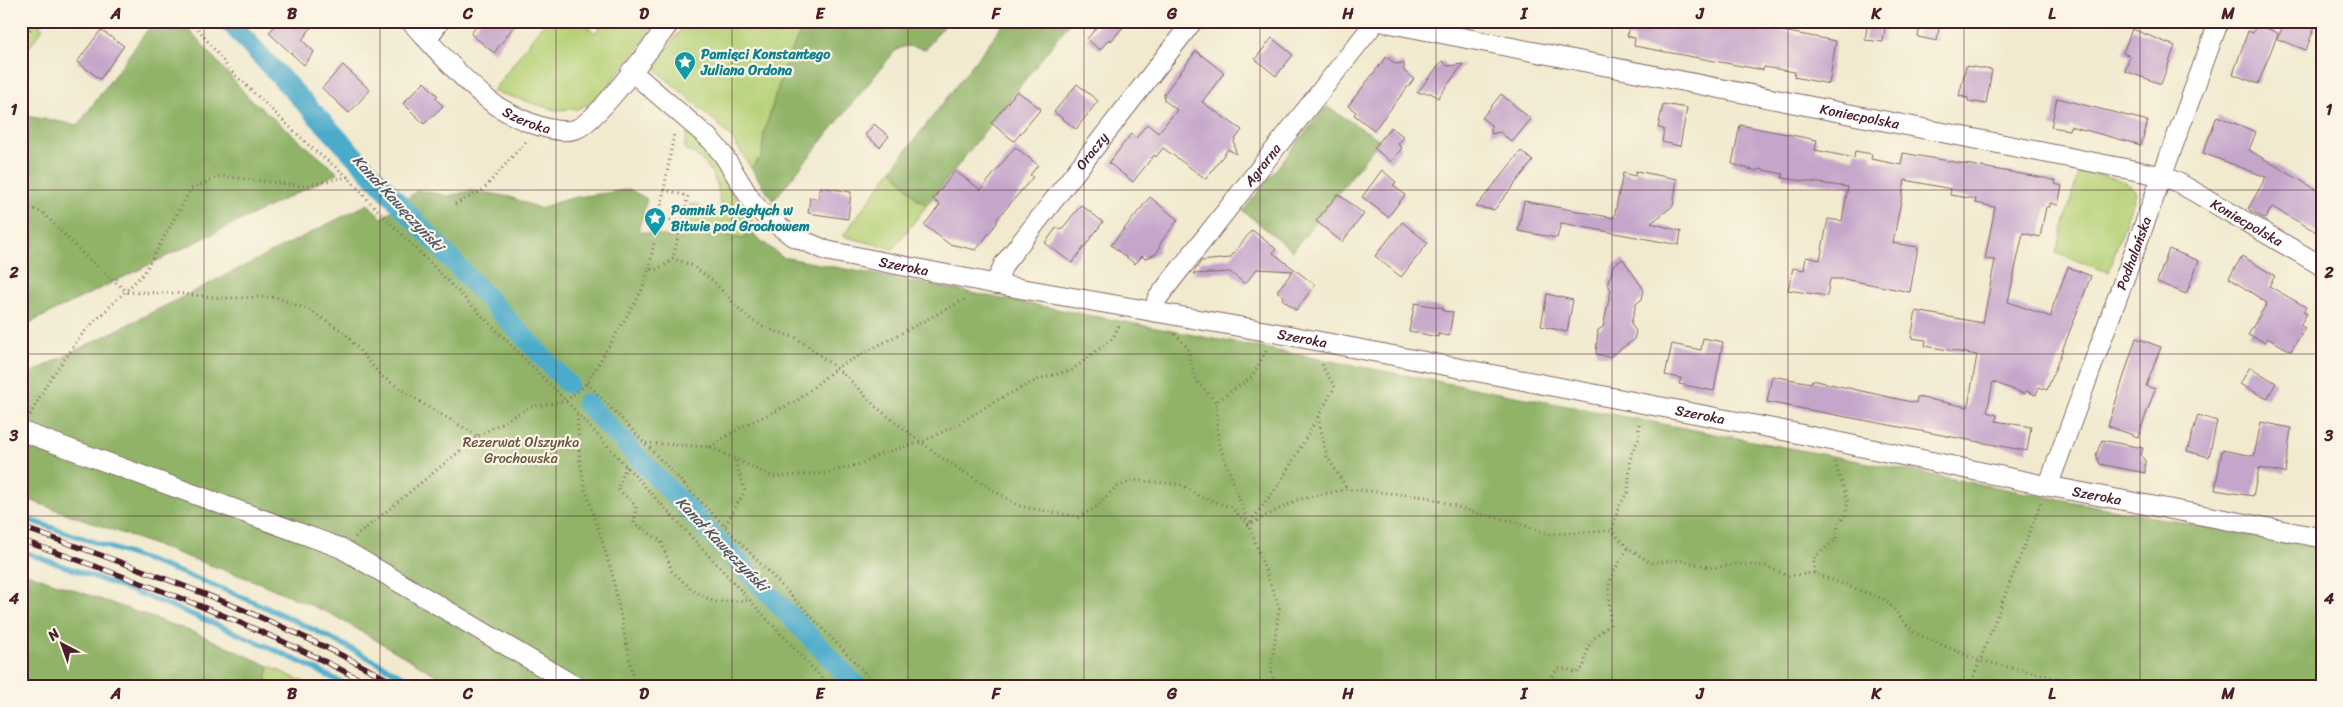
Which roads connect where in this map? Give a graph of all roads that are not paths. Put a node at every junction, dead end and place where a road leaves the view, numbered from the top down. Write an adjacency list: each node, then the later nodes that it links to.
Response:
1 (410, 21): 7 (street, Szeroka)
2 (440, 21): 7 (street)
3 (671, 21): 8 (street)
4 (1193, 21): 11 (street, Oraczy)
5 (1377, 21): 9 (street, Koniecpolska); 12 (street, Agrarna)
6 (2219, 21): 9 (street, Podhalańska)
7 (426, 39): 8 (street, Szeroka)
8 (631, 71): 11 (street, Szeroka)
9 (2163, 176): 10 (street, Koniecpolska); 14 (street, Podhalańska)
10 (2322, 266)
11 (995, 284): 12 (street, Szeroka)
12 (1154, 312): 14 (street, Szeroka)
13 (22, 431): 16 (street)
14 (2048, 486): 15 (street, Szeroka)
15 (2322, 538)
16 (575, 686)

